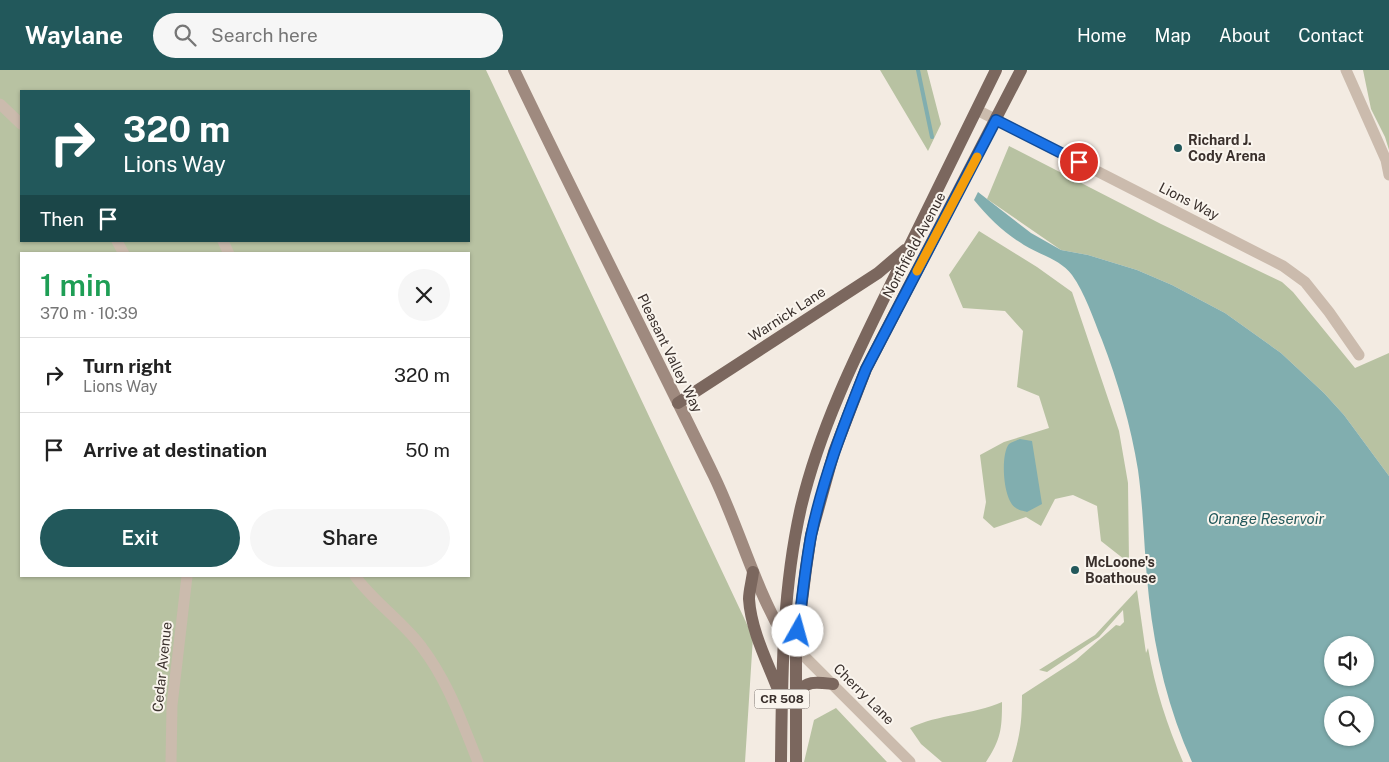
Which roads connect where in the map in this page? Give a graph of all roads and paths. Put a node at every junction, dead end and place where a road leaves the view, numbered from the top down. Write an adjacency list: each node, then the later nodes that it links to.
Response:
1 (514, 70): 14 (main road, Pleasant Valley Way)
2 (996, 70): 6 (main road, Northfield Avenue / CR 508)
3 (1021, 70): 7 (main road, Northfield Avenue / CR 508)
4 (1346, 70): 9 (street)
5 (0, 104): 8 (street)
6 (977, 110): 7 (street, Lions Way); 10 (main road, Northfield Avenue / CR 508)
7 (996, 120): 12 (main road, Northfield Avenue / CR 508); 13 (street, Lions Way)
8 (20, 123)
9 (1389, 175)
10 (909, 247): 11 (main road, Northfield Avenue / CR 508); 14 (main road, Warnick Lane)
11 (893, 280): 12 (main road); 18 (main road, Northfield Avenue / CR 508)
12 (908, 288): 19 (main road, Northfield Avenue / CR 508)
13 (1359, 355)
14 (678, 403): 15 (main road, Pleasant Valley Way)
15 (753, 572): 18 (main road, Pleasant Valley Way); 22 (main road)
16 (187, 577): 23 (street, Cedar Avenue)
17 (356, 577): 24 (street)
18 (783, 635): 19 (main road, Pleasant Valley Way); 22 (main road, Northfield Avenue / CR 508)
19 (796, 648): 20 (street, Cherry Lane); 21 (main road, Northfield Avenue / CR 508)
20 (833, 684): 21 (main road); 27 (street, Cherry Lane)
21 (796, 693): 26 (main road, Northfield Avenue / CR 508)
22 (782, 700): 25 (main road, Northfield Avenue / CR 508)
23 (171, 762)
24 (478, 762)
25 (781, 762)
26 (796, 762)
27 (910, 762)

